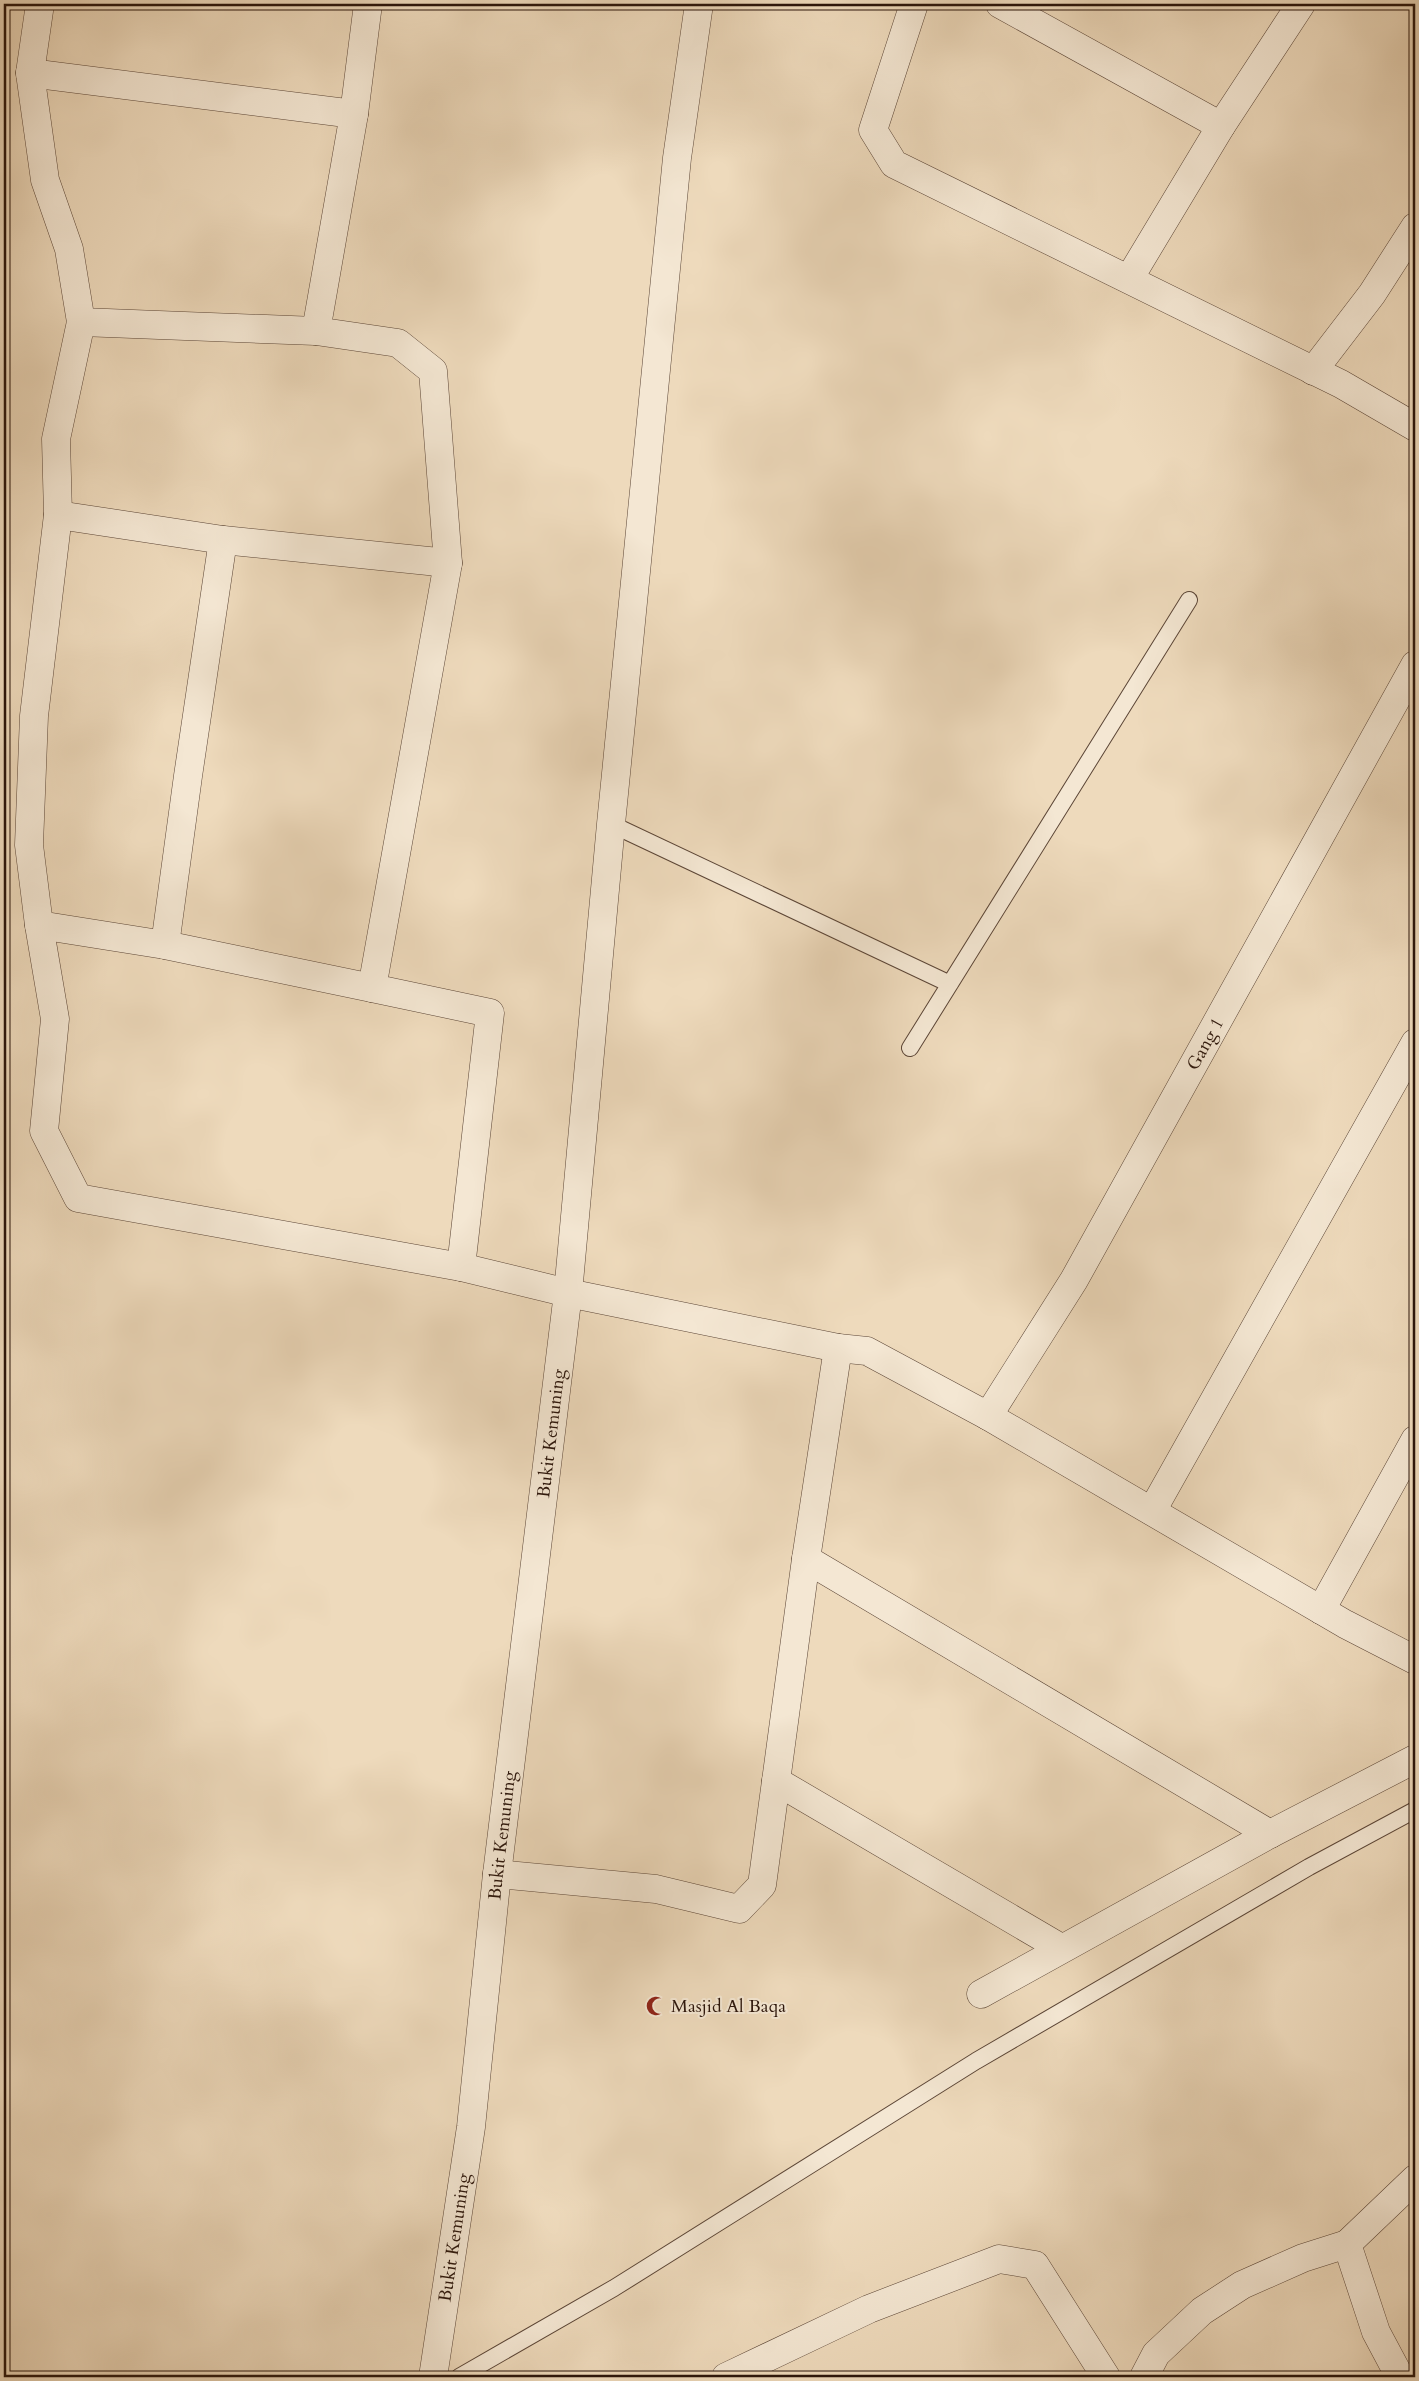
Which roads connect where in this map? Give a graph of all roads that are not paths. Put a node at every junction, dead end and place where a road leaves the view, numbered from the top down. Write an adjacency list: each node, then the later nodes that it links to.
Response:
1 (40, 4): 7 (street)
2 (368, 4): 8 (street)
3 (699, 4): 21 (street, Bukit Kemuning)
4 (914, 4): 11 (street)
5 (1000, 4): 9 (street)
6 (1302, 4): 9 (street)
7 (30, 73): 8 (street); 12 (street)
8 (354, 114): 13 (street)
9 (1221, 126): 11 (street)
10 (1414, 232): 14 (street)
11 (1129, 279): 14 (street)
12 (81, 322): 13 (street); 16 (street)
13 (316, 331): 18 (street)
14 (1313, 371): 15 (street)
15 (1415, 427)
16 (58, 515): 17 (street); 22 (street)
17 (223, 540): 18 (street); 23 (street)
18 (448, 563): 25 (street)
19 (1189, 600): 24 (lane)
20 (1415, 665): 31 (street, Gang 1)
21 (611, 824): 24 (lane); 29 (street, Bukit Kemuning)
22 (39, 925): 23 (street); 28 (street)
23 (166, 945): 25 (street)
24 (950, 984): 27 (lane)
25 (372, 988): 28 (street)
26 (1415, 1043): 33 (street)
27 (910, 1048)
28 (461, 1267): 29 (street)
29 (568, 1293): 30 (street); 41 (street, Bukit Kemuning)
30 (838, 1348): 31 (street); 34 (street)
31 (988, 1416): 33 (street)
32 (1415, 1440): 35 (street)
33 (1152, 1511): 35 (street)
34 (806, 1559): 38 (street); 40 (street)
35 (1321, 1610): 36 (street)
36 (1415, 1660)
37 (1415, 1759): 40 (street)
38 (776, 1781): 41 (street); 42 (street)
39 (1415, 1810): 47 (lane)
40 (1270, 1834): 42 (street)
41 (497, 1874): 46 (street, Bukit Kemuning)
42 (1061, 1948): 43 (street)
43 (980, 1994)
44 (1415, 2180): 45 (street)
45 (1347, 2244): 50 (street); 51 (street)
46 (433, 2377)
47 (459, 2377)
48 (726, 2377): 49 (street)
49 (1106, 2377)
50 (1144, 2377)
51 (1400, 2377)

